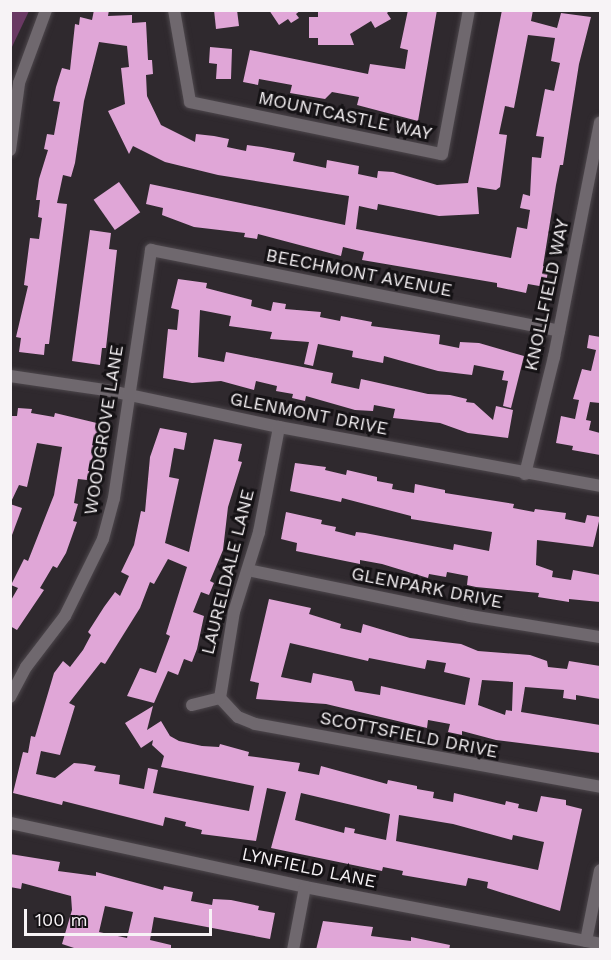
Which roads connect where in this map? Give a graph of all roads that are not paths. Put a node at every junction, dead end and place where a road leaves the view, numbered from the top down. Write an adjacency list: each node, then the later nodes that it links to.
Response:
1 (46, 10): 5 (street)
2 (174, 10): 3 (street, MOUNTCASTLE WAY)
3 (470, 10)
4 (600, 122): 7 (street, KNOLLFIELD WAY)
5 (10, 150)
6 (151, 250): 7 (street, BEECHMONT AVENUE); 9 (street, WOODGROVE LANE)
7 (559, 331): 11 (street, KNOLLFIELD WAY)
8 (10, 376): 9 (street, GLENMONT DRIVE)
9 (127, 394): 10 (street, GLENMONT DRIVE); 15 (street, WOODGROVE LANE)
10 (279, 427): 11 (street, GLENMONT DRIVE); 13 (street, LAURELDALE LANE)
11 (525, 474): 12 (street, GLENMONT DRIVE)
12 (600, 486)
13 (248, 570): 14 (street, GLENPARK DRIVE); 16 (street, LAURELDALE LANE)
14 (600, 637)
15 (10, 697)
16 (220, 698): 17 (street); 18 (street, SCOTTSFIELD DRIVE)
17 (192, 705)
18 (600, 788)
19 (10, 823): 21 (street, LYNFIELD LANE)
20 (600, 870): 22 (street)
21 (305, 887): 22 (street, LYNFIELD LANE); 24 (street)
22 (586, 941): 23 (street, LYNFIELD LANE)
23 (600, 944)
24 (293, 950)

